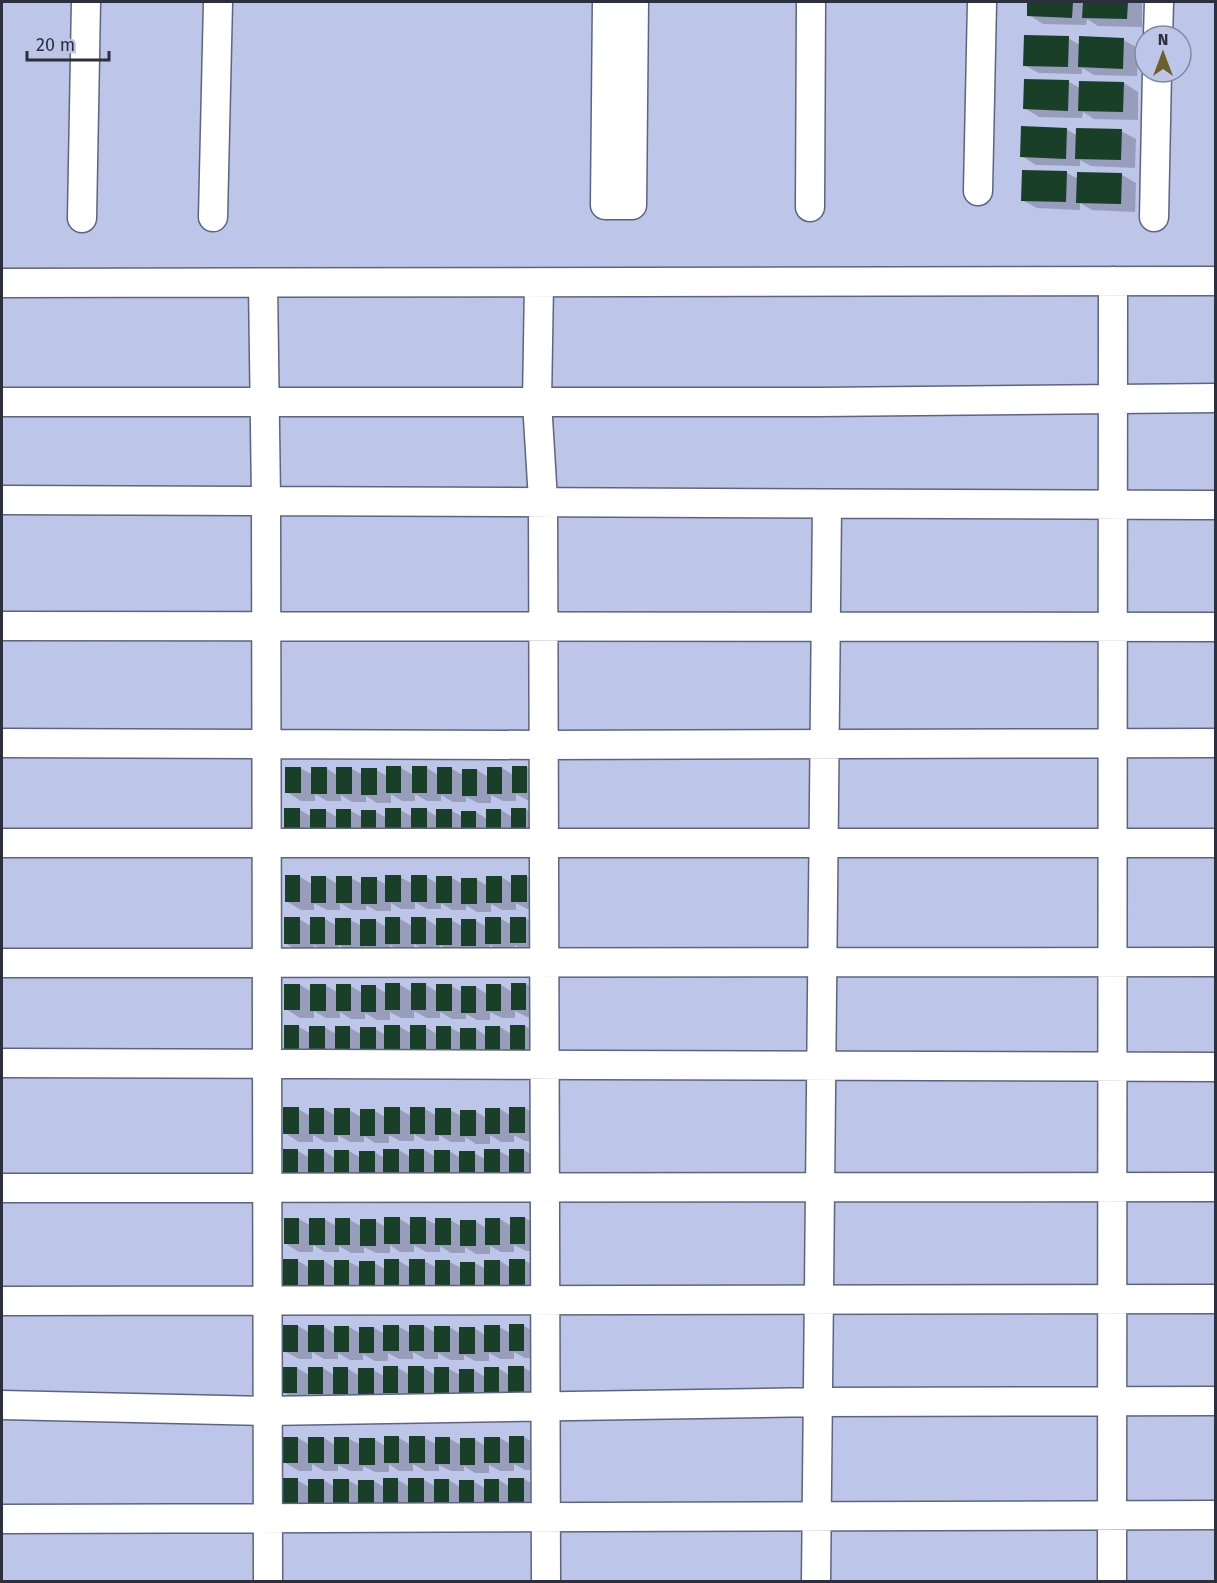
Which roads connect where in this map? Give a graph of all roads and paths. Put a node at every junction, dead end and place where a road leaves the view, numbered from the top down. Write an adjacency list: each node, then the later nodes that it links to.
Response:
1 (86, 2): 14 (street)
2 (218, 2): 12 (street)
3 (607, 2): 4 (street)
4 (634, 2)
5 (811, 2): 11 (street)
6 (982, 2): 10 (street)
7 (1159, 2): 8 (street)
8 (1158, 24)
9 (1158, 84): 13 (street)
10 (978, 191)
11 (810, 207)
12 (213, 217)
13 (1154, 217)
14 (82, 218)
15 (1113, 281): 16 (street); 18 (street); 20 (street)
16 (1215, 281)
17 (263, 283): 18 (street); 19 (street); 23 (street)
18 (539, 283): 24 (street)
19 (2, 284)
20 (1113, 398): 21 (street); 24 (street); 29 (street)
21 (1215, 398)
22 (2, 402): 23 (street)
23 (263, 402): 24 (street); 25 (street)
24 (537, 402): 27 (street)
25 (266, 499): 26 (street); 27 (street); 32 (street)
26 (2, 500)
27 (543, 500): 28 (street); 33 (street)
28 (828, 505): 29 (street); 34 (street)
29 (1113, 505): 30 (street); 35 (street)
30 (1215, 505)
31 (2, 626): 32 (street)
32 (266, 626): 33 (street); 38 (street)
33 (543, 626): 34 (street); 42 (street)
34 (826, 627): 35 (street); 39 (street)
35 (1113, 627): 36 (street); 40 (street)
36 (1215, 627)
37 (2, 743): 38 (street)
38 (266, 743): 42 (street); 44 (street)
39 (825, 743): 40 (street); 42 (street); 46 (street)
40 (1113, 743): 41 (street); 47 (street)
41 (1215, 743)
42 (543, 745): 45 (street)
43 (2, 843): 44 (street)
44 (266, 843): 45 (street); 53 (street)
45 (543, 843): 46 (street); 54 (street)
46 (824, 843): 47 (street); 49 (street)
47 (1113, 843): 48 (street); 50 (street)
48 (1215, 843)
49 (823, 959): 50 (street); 54 (street); 58 (street)
50 (1113, 961): 51 (street); 59 (street)
51 (1215, 962)
52 (2, 963): 53 (street)
53 (267, 963): 54 (street); 56 (street)
54 (544, 963): 57 (street)
55 (2, 1063): 56 (street)
56 (267, 1064): 57 (street); 64 (street)
57 (544, 1065): 58 (street); 65 (street)
58 (822, 1066): 59 (street); 66 (street)
59 (1113, 1067): 60 (street); 61 (street)
60 (1215, 1067)
61 (1113, 1187): 62 (street); 66 (street); 67 (street)
62 (1215, 1187)
63 (2, 1188): 64 (street)
64 (267, 1188): 65 (street); 72 (street)
65 (545, 1188): 66 (street); 69 (street)
66 (821, 1188): 70 (street)
67 (1113, 1299): 68 (street); 70 (street); 73 (street)
68 (1215, 1299)
69 (545, 1300): 70 (street); 72 (street); 77 (street)
70 (821, 1300): 75 (street)
71 (2, 1301): 72 (street)
72 (267, 1301): 78 (street)
73 (1113, 1401): 74 (street); 75 (street); 79 (street)
74 (1215, 1401)
75 (819, 1402): 77 (street); 81 (street)
76 (2, 1405): 78 (street)
77 (545, 1408): 78 (street); 82 (street)
78 (266, 1411): 83 (street)
79 (1112, 1515): 80 (street); 81 (street); 88 (street)
80 (1215, 1515)
81 (817, 1516): 82 (street); 87 (street)
82 (546, 1517): 83 (street); 86 (street)
83 (267, 1518): 84 (street); 85 (street)
84 (2, 1519)
85 (268, 1581)
86 (546, 1581)
87 (816, 1581)
88 (1112, 1581)

